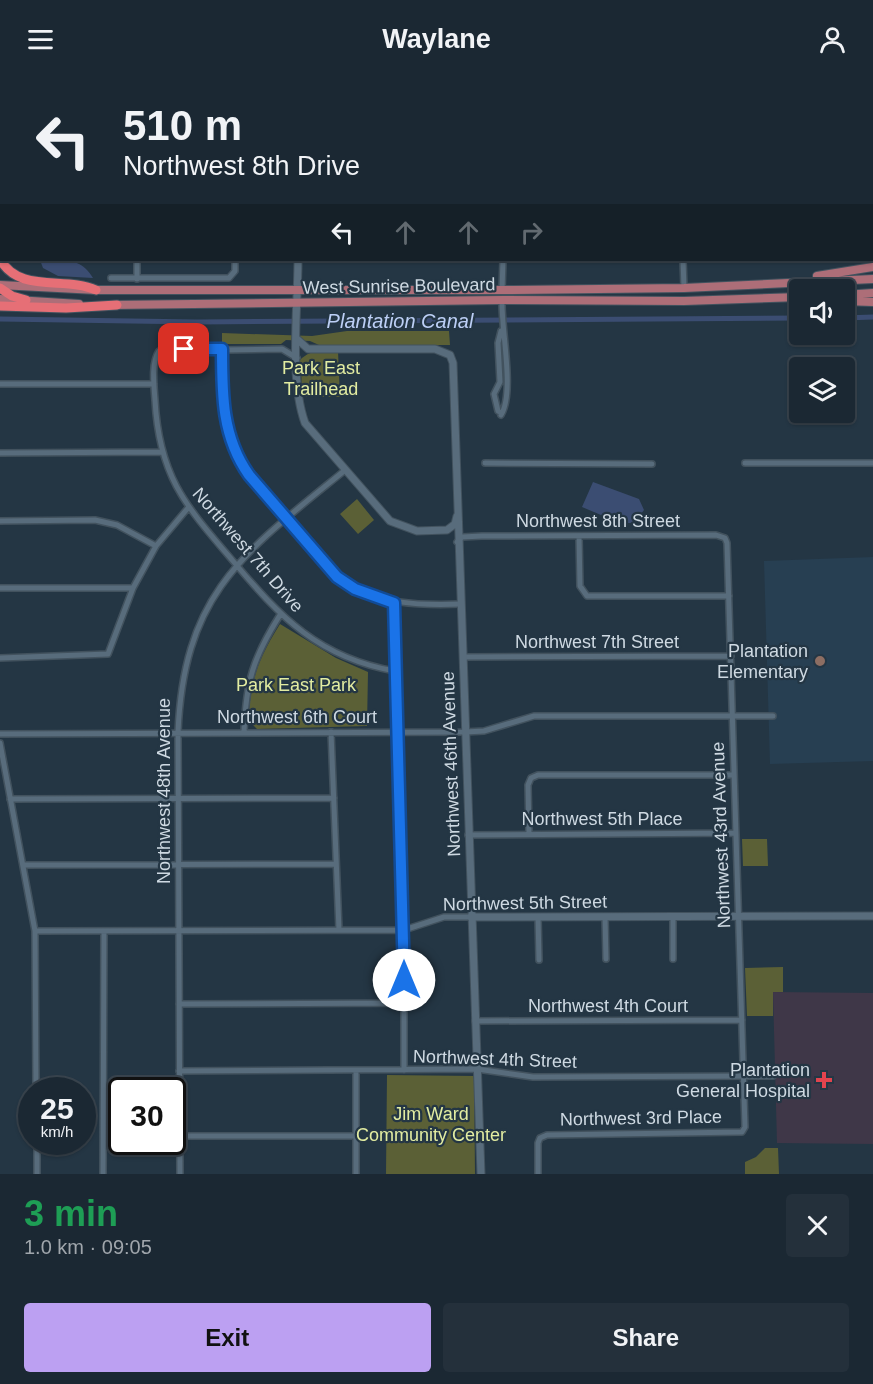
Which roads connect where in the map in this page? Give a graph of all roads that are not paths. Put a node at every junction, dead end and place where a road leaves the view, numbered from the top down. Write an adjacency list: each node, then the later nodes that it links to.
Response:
1 (1, 261): 14 (highway)
2 (136, 261): 9 (street)
3 (235, 261): 9 (street)
4 (298, 261): 17 (street)
5 (503, 261): 15 (street)
6 (683, 261): 13 (street)
7 (873, 267): 11 (main road)
8 (111, 278): 9 (street)
9 (137, 279)
10 (873, 279): 11 (main road, West Sunrise Boulevard)
11 (787, 281): 13 (main road, West Sunrise Boulevard)
12 (0, 287): 14 (main road, West Sunrise Boulevard); 22 (highway)
13 (684, 288): 16 (main road, West Sunrise Boulevard); 24 (main road)
14 (96, 290): 17 (main road, West Sunrise Boulevard)
15 (502, 290): 16 (main road, West Sunrise Boulevard); 17 (main road, West Sunrise Boulevard); 23 (main road)
16 (513, 290): 28 (main road)
17 (298, 291): 27 (street)
18 (873, 293): 19 (main road)
19 (855, 294)
20 (789, 298): 24 (main road, West Sunrise Boulevard)
21 (0, 299): 22 (main road, West Sunrise Boulevard)
22 (26, 300): 29 (main road, West Sunrise Boulevard)
23 (487, 300): 27 (main road, West Sunrise Boulevard); 28 (main road, West Sunrise Boulevard)
24 (663, 301): 28 (main road, West Sunrise Boulevard)
25 (855, 301): 26 (main road)
26 (873, 302)
27 (297, 304): 29 (main road, West Sunrise Boulevard); 32 (street)
28 (502, 304): 31 (street)
29 (117, 305): 30 (highway)
30 (0, 306)
31 (502, 329): 39 (street); 40 (street)
32 (297, 338): 34 (street); 35 (street); 36 (street)
33 (222, 349): 35 (street); 38 (street, Northwest 7th Drive); 50 (street)
34 (309, 349): 36 (street); 49 (street, Northwest 46th Avenue)
35 (282, 350): 36 (street)
36 (297, 358): 47 (street)
37 (0, 384): 38 (street)
38 (154, 384): 41 (street, Northwest 7th Drive)
39 (498, 401): 40 (street); 40 (street)
40 (507, 401)
41 (162, 452): 42 (street); 48 (street, Northwest 7th Drive)
42 (0, 453)
43 (485, 463): 46 (street)
44 (745, 463): 45 (street)
45 (873, 463)
46 (652, 464)
47 (344, 471): 50 (street, Northwest 48th Avenue); 53 (street)
48 (188, 508): 58 (street); 59 (street, Northwest 7th Drive)
49 (458, 513): 52 (street, Northwest 46th Avenue); 53 (street)
50 (286, 519): 59 (street, Northwest 48th Avenue); 63 (street)
51 (0, 521): 58 (street)
52 (459, 528): 55 (street); 57 (street, Northwest 46th Avenue)
53 (447, 530): 57 (street)
54 (579, 536): 55 (street, Northwest 8th Street); 56 (street, Northwest 8th Street); 62 (street)
55 (470, 537): 57 (street, Northwest 8th Street)
56 (725, 538): 62 (street, Northwest 43rd Avenue)
57 (458, 544): 64 (street, Northwest 46th Avenue)
58 (156, 546): 61 (street)
59 (236, 565): 65 (street, Northwest 7th Drive); 72 (street, Northwest 48th Avenue)
60 (0, 588): 61 (street)
61 (133, 588): 66 (street)
62 (729, 596): 68 (street, Northwest 43rd Avenue)
63 (394, 603): 64 (street); 69 (street)
64 (461, 604): 67 (street, Northwest 46th Avenue)
65 (279, 615): 69 (street, Northwest 7th Drive); 73 (street)
66 (0, 657)
67 (463, 657): 68 (street, Northwest 7th Street); 76 (street, Northwest 46th Avenue)
68 (731, 657): 70 (street, Northwest 43rd Avenue)
69 (395, 671): 75 (street)
70 (733, 716): 71 (street, Northwest 6th Court); 76 (street, Northwest 6th Court); 79 (street, Northwest 43rd Avenue)
71 (773, 716)
72 (178, 732): 73 (street, Northwest 6th Court); 77 (street, Northwest 6th Court); 82 (street, Northwest 48th Avenue)
73 (244, 732): 74 (street, Northwest 6th Court)
74 (332, 732): 75 (street, Northwest 6th Court); 80 (street)
75 (397, 732): 76 (street, Northwest 6th Court); 97 (street)
76 (465, 732): 85 (street, Northwest 46th Avenue)
77 (0, 734)
78 (0, 743): 81 (street)
79 (734, 775): 83 (street, Northwest 43rd Avenue); 84 (street)
80 (334, 798): 82 (street); 87 (street)
81 (10, 799): 82 (street); 88 (street)
82 (178, 799): 86 (street, Northwest 48th Avenue)
83 (736, 833): 84 (street, Northwest 5th Place); 94 (street, Northwest 43rd Avenue)
84 (529, 834): 85 (street, Northwest 5th Place)
85 (467, 835): 90 (street, Northwest 46th Avenue)
86 (178, 864): 87 (street); 88 (street); 95 (street, Northwest 48th Avenue)
87 (336, 864): 96 (street)
88 (23, 865): 98 (street)
89 (873, 916): 94 (street, Northwest 5th Street)
90 (471, 917): 91 (street, Northwest 5th Street); 97 (street, Northwest 5th Street); 106 (street, Northwest 46th Avenue)
91 (538, 917): 92 (street, Northwest 5th Street); 102 (street)
92 (605, 917): 93 (street, Northwest 5th Street); 100 (street)
93 (674, 917): 94 (street, Northwest 5th Street); 101 (street)
94 (739, 917): 105 (street, Northwest 43rd Avenue)
95 (178, 930): 96 (street, Northwest 5th Street); 99 (street, Northwest 5th Street); 104 (street, Northwest 48th Avenue)
96 (339, 930): 97 (street, Northwest 5th Street)
97 (404, 930): 103 (street)
98 (35, 931): 99 (street, Northwest 5th Street); 113 (street)
99 (104, 931): 121 (street)
100 (606, 959)
101 (674, 959)
102 (539, 960)
103 (404, 1003): 104 (street); 109 (street)
104 (179, 1004): 110 (street, Northwest 48th Avenue)
105 (742, 1020): 106 (street, Northwest 4th Court); 111 (street, Northwest 43rd Avenue)
106 (475, 1021): 107 (street, Northwest 46th Avenue)
107 (477, 1069): 109 (street, Northwest 4th Street); 111 (street, Northwest 4th Street); 124 (street, Northwest 46th Avenue)
108 (356, 1070): 109 (street, Northwest 4th Street); 110 (street, Northwest 4th Street); 117 (street)
109 (404, 1070)
110 (179, 1071): 114 (street, Northwest 48th Avenue)
111 (745, 1076): 112 (street, Northwest 4th Street); 115 (street, Northwest 43rd Avenue)
112 (773, 1076)
113 (36, 1077)
114 (179, 1077)
115 (742, 1132): 125 (street, Northwest 3rd Place)
116 (186, 1136): 117 (street)
117 (356, 1136): 123 (street)
118 (37, 1155): 120 (street)
119 (180, 1155): 122 (street, Northwest 48th Avenue)
120 (37, 1174)
121 (103, 1174)
122 (180, 1174)
123 (356, 1174)
124 (481, 1174)
125 (538, 1174)

